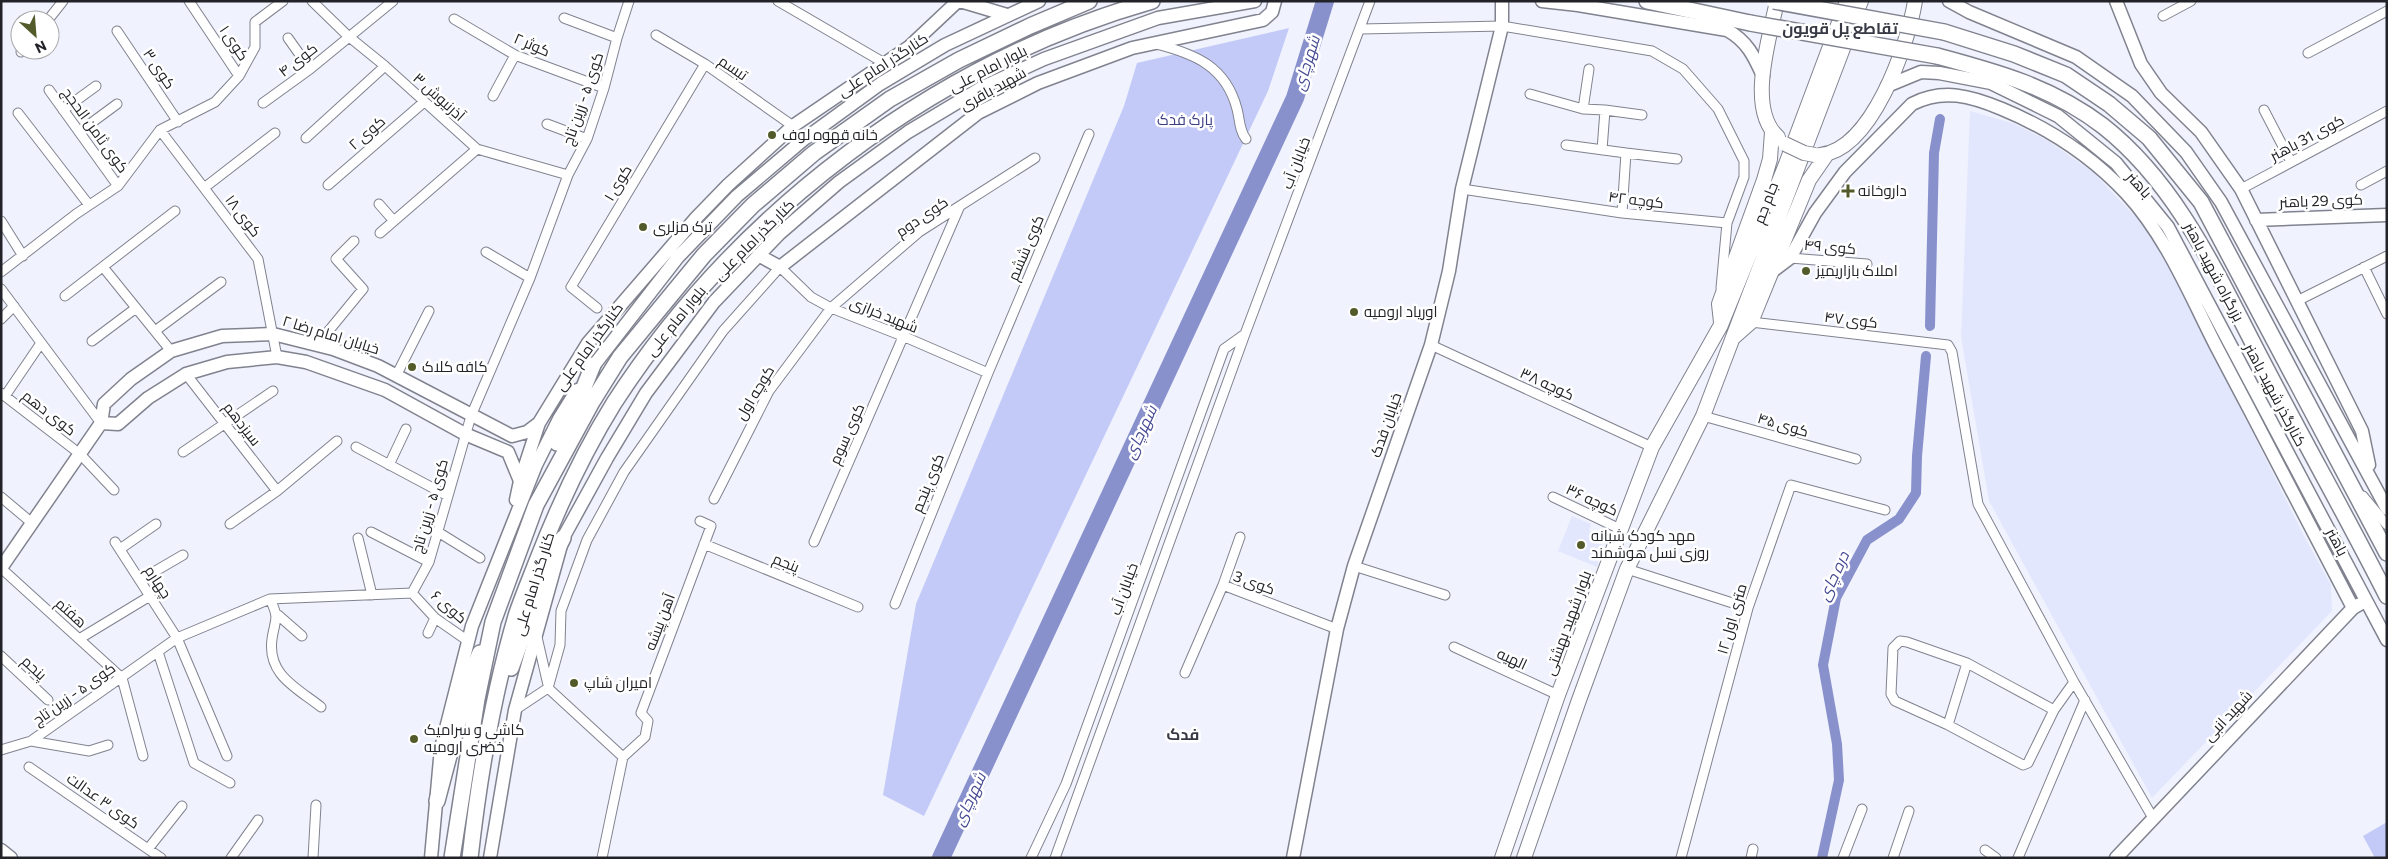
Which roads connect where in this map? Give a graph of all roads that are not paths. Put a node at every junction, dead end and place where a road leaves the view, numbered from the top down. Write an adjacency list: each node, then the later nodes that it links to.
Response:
1 (189, 1): 46 (street, کوی ۱)
2 (283, 1): 46 (street)
3 (312, 1): 35 (street, آذرنیوش ۳)
4 (394, 1): 35 (street, کوی ۴)
5 (629, 1): 37 (street, کوی ۵ - زرین تاج)
6 (778, 1): 42 (street)
7 (959, 1): 25 (street); 42 (street)
8 (1039, 1): 25 (street)
9 (1088, 1): 172 (highway, بلوار امام علی)
10 (1152, 1): 232 (highway, بلوار امام علی)
11 (1201, 1): 29 (street)
12 (1255, 1): 29 (street, کنار گذر امام علی)
13 (1275, 1): 38 (street, شهید باقری)
14 (1370, 1): 32 (street, خیابان آب)
15 (1502, 1): 31 (street, خیابان فدک)
16 (1542, 1): 47 (street)
17 (1647, 1): 202 (highway, بزرگراه شهید باهنر, bridge)
18 (1775, 1): 47 (main road); 165 (highway, بزرگراه شهید باهنر, bridge)
19 (1847, 1): 131 (main road, جام جم)
20 (1861, 1): 136 (main road, جام جم)
21 (1916, 1): 49 (main road)
22 (1949, 1): 163 (street)
23 (2116, 1): 91 (street)
24 (2191, 1): 27 (street)
25 (1000, 10): 92 (street, کنارگذر امام علی)
26 (2387, 11): 39 (street)
27 (2163, 16)
28 (564, 18): 37 (street)
29 (1158, 18): 107 (street, کنار گذر امام علی)
30 (454, 19): 40 (street, کوثر ۲)
31 (1502, 26): 32 (street); 90 (street, خیابان فدک); 103 (street)
32 (1361, 29): 134 (street, خیابان آب)
33 (117, 31): 64 (street, کوی ۳)
34 (656, 34): 41 (street, تبسم)
35 (348, 36): 43 (street, آذرنیوش ۳); 44 (street, کوی ۴)
36 (288, 38): 44 (street)
37 (617, 38): 50 (street, کوی ۵ - زرین تاج)
38 (1152, 43): 74 (street); 113 (street, شهید باقری)
39 (2308, 53)
40 (516, 55): 50 (street, کوثر ۲); 53 (street)
41 (705, 64): 66 (street, تبسم); 125 (street, کوی ۱)
42 (886, 64): 66 (street)
43 (385, 66): 54 (street, آذرنیوش ۳); 72 (street)
44 (310, 68): 55 (street, کوی ۴)
45 (1588, 69): 57 (street)
46 (239, 76): 64 (street)
47 (1763, 76): 69 (main road)
48 (96, 86): 58 (street)
49 (1887, 86): 79 (main road); 204 (street, کنارگذر شهید باهنر)
50 (604, 88): 73 (street, کوی ۵ - زرین تاج)
51 (49, 90): 58 (street, کوی ثامن الحجج)
52 (1530, 94): 57 (street)
53 (493, 96)
54 (424, 102): 76 (street, آذرنیوش ۳); 86 (street, کوی ۲)
55 (263, 103)
56 (117, 104): 68 (street)
57 (1583, 109): 59 (street)
58 (63, 110): 68 (street, کوی ثامن الحجج)
59 (1604, 110): 63 (street); 77 (street)
60 (2264, 110): 82 (street)
61 (2387, 111): 82 (street, کوی 31 باهنر)
62 (18, 113): 94 (street)
63 (1642, 115)
64 (178, 122): 67 (street)
65 (547, 124): 73 (street)
66 (793, 126): 83 (street)
67 (160, 130): 88 (street); 89 (street, کوی ۱۸)
68 (79, 132): 88 (street, کوی ثامن الحجج)
69 (1772, 132): 79 (main road, bridge); 122 (main road)
70 (275, 133): 89 (street)
71 (1089, 134): 144 (street, کوی ششم)
72 (306, 138)
73 (586, 139): 85 (street, کوی ۵ - زرین تاج)
74 (1246, 139)
75 (1566, 145): 77 (street)
76 (476, 149): 85 (street, آذرنیوش ۳); 100 (street)
77 (1602, 150): 78 (street)
78 (1626, 153): 81 (street); 97 (street)
79 (1821, 155): 116 (main road)
80 (1036, 158): 95 (street, کوی دوم)
81 (1677, 159)
82 (2291, 162): 91 (street, کوی 31 باهنر)
83 (744, 170): 92 (street); 99 (street)
84 (2387, 171): 87 (street)
85 (568, 175): 117 (street, کوی ۵ - زرین تاج)
86 (328, 185)
87 (2361, 185)
88 (118, 186): 94 (street)
89 (204, 188): 133 (street, کوی ۱۸)
90 (1462, 189): 97 (street, کوچه ۴۲); 140 (street, خیابان فدک)
91 (2241, 189): 101 (street)
92 (733, 201): 99 (street); 143 (street, کنارگذر امام علی)
93 (379, 204): 100 (street)
94 (89, 205): 108 (street)
95 (960, 208): 126 (street, کوی دوم); 135 (street, کوی سوم)
96 (175, 211): 112 (street)
97 (1622, 213): 103 (street, کوچه ۴۲)
98 (2387, 215): 101 (street, کوی 29 باهنر)
99 (696, 218): 152 (street)
100 (393, 220): 104 (street)
101 (2256, 220): 121 (street)
102 (1, 221): 108 (street)
103 (1727, 223): 122 (street)
104 (380, 233)
105 (354, 241): 139 (street)
106 (486, 252): 117 (street)
107 (758, 255): 113 (street); 186 (street, کنار گذر امام علی)
108 (23, 256): 115 (street)
109 (2387, 256): 114 (street)
110 (1790, 258): 111 (street, کوی ۴۹); 116 (street, باهنر); 208 (street, باهنر)
111 (1867, 264)
112 (103, 267): 120 (street); 124 (street)
113 (780, 267): 126 (street, شهید خرازی); 227 (street)
114 (2364, 267): 121 (street); 128 (street)
115 (1, 272)
116 (1770, 273): 130 (main road)
117 (530, 278): 149 (street, کوی ۵ - زرین تاج)
118 (221, 282): 132 (street)
119 (1, 289): 123 (street)
120 (65, 296)
121 (2297, 301): 163 (street)
122 (1719, 304): 131 (main road)
123 (14, 306): 129 (street); 138 (street)
124 (136, 308): 132 (street); 137 (street)
125 (597, 308)
126 (831, 308): 135 (street, شهید خرازی); 171 (street, کوچه اول)
127 (430, 310): 146 (street)
128 (2387, 314)
129 (1, 319)
130 (1751, 322): 136 (main road); 226 (street, کوی ۴۷)
131 (1721, 325): 158 (main road, بلوار شهید بهشتی)
132 (155, 331): 141 (street)
133 (273, 334): 139 (street, خیابان امام رضا ۲); 141 (street, خیابان امام رضا ۲); 142 (street, کوی ۱۸)
134 (1245, 334): 263 (street, خیابان آب); 264 (street, خیابان آب)
135 (905, 337): 144 (street, شهید خرازی); 187 (street, کوی سوم)
136 (1731, 339): 150 (main road, جام جم)
137 (92, 341)
138 (42, 343): 148 (street); 151 (street)
139 (317, 345): 146 (street, خیابان امام رضا ۲)
140 (1431, 346): 158 (street, کوچه ۳۸); 193 (street, خیابان فدک)
141 (172, 351): 151 (street, خیابان امام رضا ۲)
142 (277, 357): 145 (street); 155 (street)
143 (593, 365): 172 (highway); 180 (street, کنارگذر امام علی)
144 (988, 373): 205 (street, کوی پنجم)
145 (186, 374): 151 (street); 153 (street, سیزدهم)
146 (397, 374): 149 (street, خیابان امام رضا ۲)
147 (273, 391): 153 (street)
148 (3, 395): 160 (street, کوی دهم)
149 (470, 416): 152 (street, خیابان امام رضا ۲); 155 (street, کوی ۵ - زرین تاج)
150 (1703, 416): 161 (street, کوی ۴۵); 195 (main road)
151 (101, 423): 160 (street, خیابان امام رضا ۲)
152 (539, 423): 164 (street)
153 (223, 424): 159 (street); 167 (street, سیزدهم)
154 (406, 429): 162 (street)
155 (465, 434): 164 (street); 168 (street, کوی ۵ - زرین تاج)
156 (337, 441): 167 (street)
157 (356, 447): 162 (street)
158 (1652, 447): 181 (main road, بلوار شهید بهشتی)
159 (183, 452)
160 (80, 454): 166 (street, کوی دهم); 176 (street, خیابان امام رضا ۲)
161 (1856, 459)
162 (390, 465): 168 (street)
163 (2373, 480): 173 (street)
164 (520, 481): 180 (street)
165 (2351, 482): 179 (street); 189 (highway, بزرگراه شهید باهنر)
166 (114, 490)
167 (277, 491): 178 (street)
168 (448, 496): 183 (street, کوی ۵ - زرین تاج)
169 (1, 497): 176 (street)
170 (1553, 497): 181 (street, کوچه ۳۶)
171 (714, 499)
172 (536, 504): 211 (highway, بلوار امام علی)
173 (2387, 509)
174 (1885, 510): 207 (street, ۱۲ متری اول)
175 (700, 521): 188 (street)
176 (32, 523): 194 (street, خیابان امام رضا ۲)
177 (156, 524): 196 (street, چهارم)
178 (230, 524)
179 (2387, 525)
180 (510, 528): 219 (street, کنارگذر امام علی)
181 (1620, 528): 228 (main road, بلوار شهید بهشتی)
182 (371, 532): 192 (street)
183 (438, 532): 191 (street); 192 (street, کوی ۵ - زرین تاج)
184 (1240, 537): 197 (street)
185 (358, 538): 199 (street)
186 (564, 538): 214 (street, کنار گذر امام علی); 232 (highway)
187 (814, 542)
188 (704, 544): 206 (street, پنجم); 241 (street, آهن پیشه)
189 (2387, 553)
190 (183, 555): 196 (street)
191 (480, 558)
192 (429, 562): 198 (street, کوی ۵ - زرین تاج)
193 (1354, 566): 200 (street); 212 (street, خیابان فدک)
194 (1, 568): 217 (street, هفتم)
195 (1627, 569): 207 (street); 267 (main road)
196 (140, 580): 201 (street, چهارم)
197 (1223, 585): 212 (street, کوی 3); 224 (street, کوی 3)
198 (412, 594): 199 (street, کوی ۵ - زرین تاج); 210 (street, کوی ۶)
199 (372, 595): 203 (street, کوی ۵ - زرین تاج)
200 (1444, 595)
201 (150, 596): 216 (street, چهارم); 217 (street)
202 (2387, 596)
203 (270, 599): 209 (street); 216 (street, کوی ۵ - زرین تاج)
204 (2366, 601): 208 (street, شهید انبی); 218 (street, کنارگذر شهید باهنر)
205 (895, 604)
206 (858, 607)
207 (1748, 608): 268 (street, ۱۲ متری اول)
208 (2353, 608): 249 (street, شهید انبی)
209 (278, 615): 215 (street); 231 (street)
210 (435, 618): 213 (street); 219 (street, کوی ۶)
211 (493, 622): 244 (highway); 254 (highway, بلوار امام علی)
212 (1337, 629): 265 (street, خیابان فدک)
213 (428, 633)
214 (536, 635): 227 (street); 233 (street, کنار گذر امام علی)
215 (302, 636)
216 (177, 638): 221 (street, کوی ۵ - زرین تاج); 240 (street, چهارم)
217 (80, 639): 225 (street, هفتم)
218 (2387, 640)
219 (468, 641): 244 (street, کنارگذر امام علی)
220 (1454, 647): 228 (street, الهیه)
221 (158, 652): 225 (street, کوی ۵ - زرین تاج); 243 (street)
222 (1, 656): 229 (street, پنجم)
223 (1967, 663): 234 (street); 235 (street); 235 (street)
224 (1185, 672)
225 (122, 678): 236 (street, کوی ۵ - زرین تاج); 239 (street)
226 (2074, 682): 230 (street); 234 (street)
227 (548, 688): 233 (street); 241 (street)
228 (1558, 696): 266 (main road, بلوار شهید بهشتی)
229 (48, 700)
230 (2085, 700): 249 (street); 272 (street)
231 (321, 707)
232 (493, 708): 255 (highway, بلوار امام علی)
233 (515, 710): 261 (street, کنار گذر امام علی)
234 (2054, 710): 235 (street)
235 (1948, 725)
236 (31, 741): 237 (street); 238 (street, کوی ۵ - زرین تاج)
237 (108, 745)
238 (1, 750)
239 (143, 756)
240 (227, 756)
241 (624, 757): 262 (street)
242 (29, 766): 251 (street, کوی ۳ عدالت)
243 (230, 783)
244 (437, 801): 260 (street, کنارگذر امام علی)
245 (316, 805): 259 (street)
246 (182, 806): 251 (street)
247 (1862, 808): 269 (street)
248 (1909, 811): 270 (street)
249 (2153, 818): 273 (street, شهید انبی)
250 (258, 820): 258 (street)
251 (148, 849): 257 (street, کوی ۳ عدالت)
252 (1, 850): 256 (street)
253 (1986, 850): 271 (street)
254 (452, 856)
255 (470, 856)
256 (11, 858)
257 (162, 858)
258 (231, 858)
259 (313, 858)
260 (431, 858)
261 (490, 858)
262 (602, 858)
263 (1031, 858)
264 (1055, 858)
265 (1293, 858)
266 (1502, 858)
267 (1524, 858)
268 (1682, 858)
269 (1843, 858)
270 (1893, 858)
271 (1996, 858)
272 (2018, 858)
273 (2116, 858)

